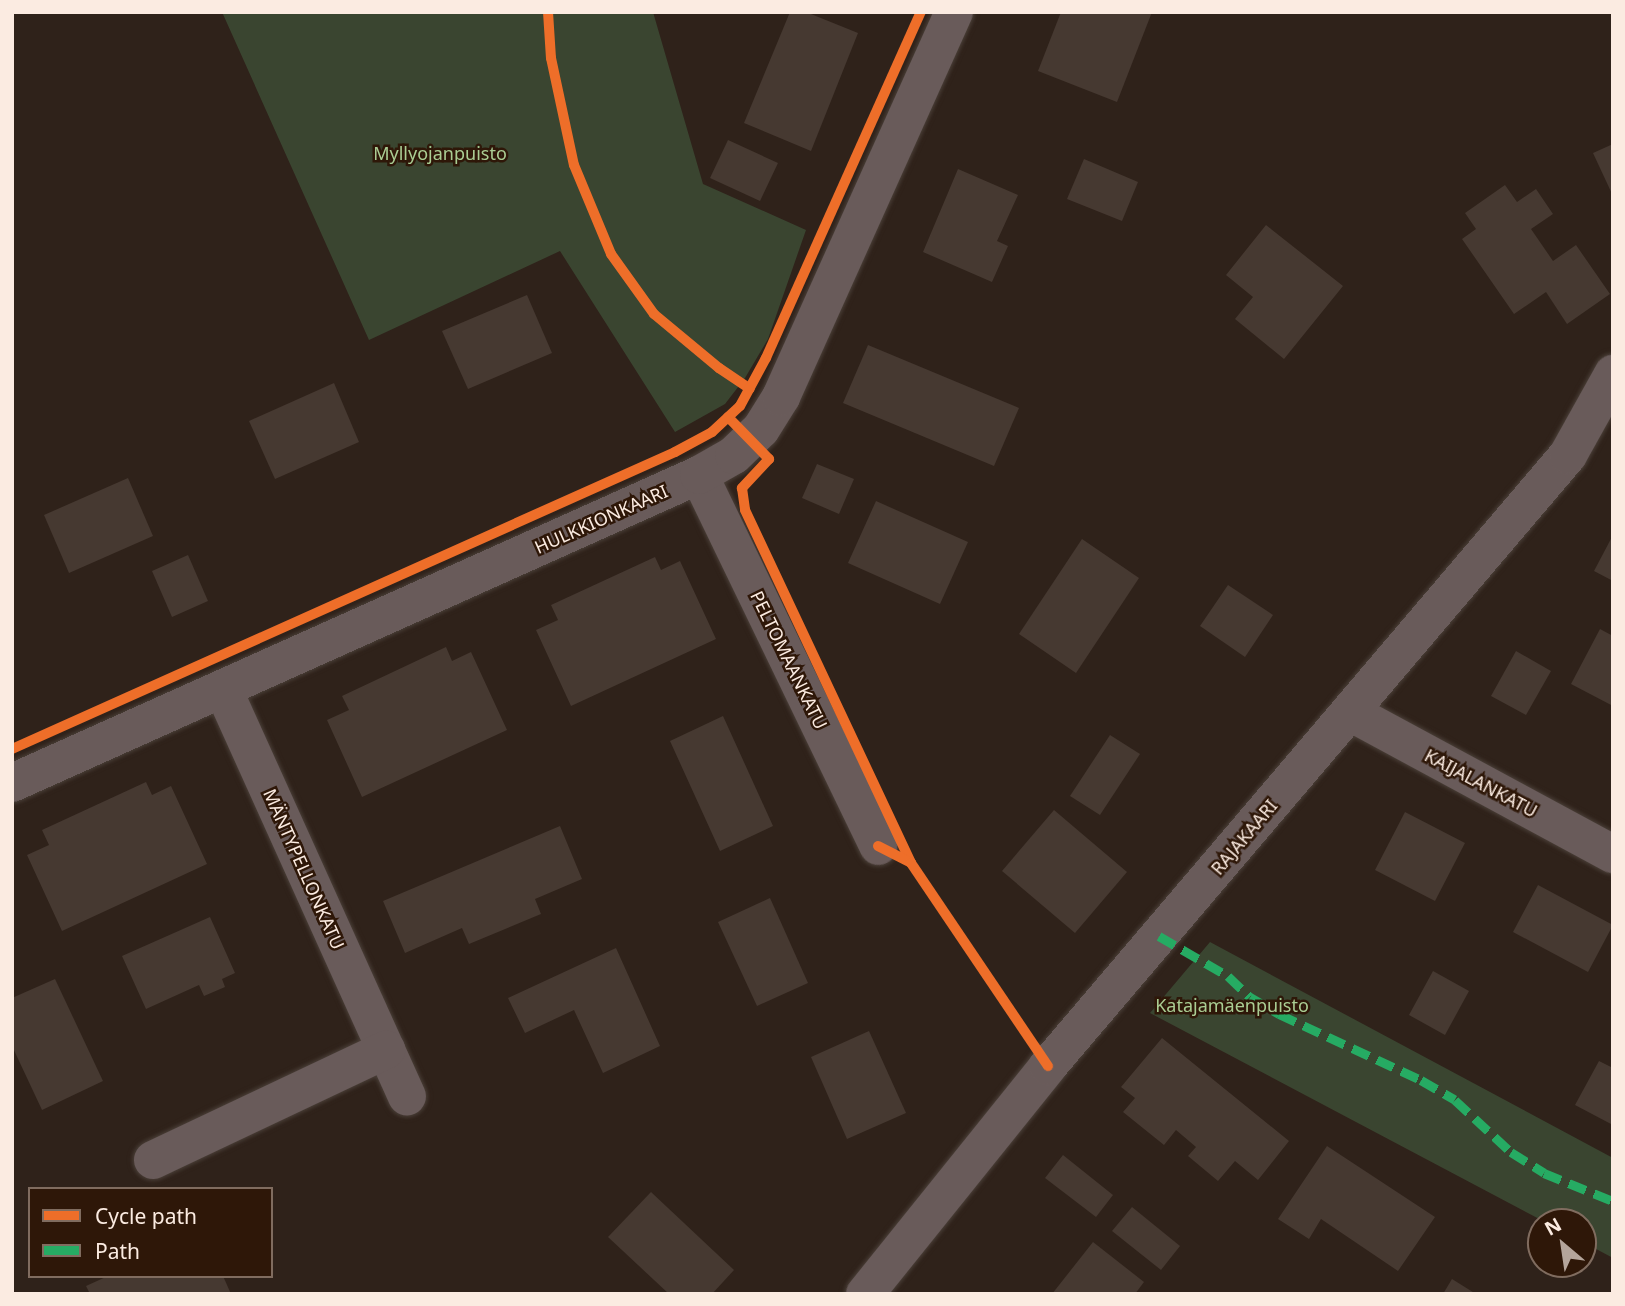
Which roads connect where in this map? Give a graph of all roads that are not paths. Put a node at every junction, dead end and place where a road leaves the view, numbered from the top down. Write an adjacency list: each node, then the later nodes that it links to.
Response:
1 (954, 12): 3 (street, HULKKIONKAARI)
2 (1613, 374): 5 (street, RAJAKAARI)
3 (699, 475): 4 (street, HULKKIONKAARI); 7 (street, PELTOMAANKATU)
4 (223, 689): 6 (street, HULKKIONKAARI); 9 (street, MÄNTYPELLONKATU)
5 (1350, 712): 8 (street, KAIJALANKATU); 12 (street, RAJAKAARI)
6 (12, 783)
7 (878, 846)
8 (1613, 854)
9 (386, 1050): 10 (street, MÄNTYPELLONKATU); 11 (street)
10 (407, 1096)
11 (153, 1160)
12 (865, 1294)

